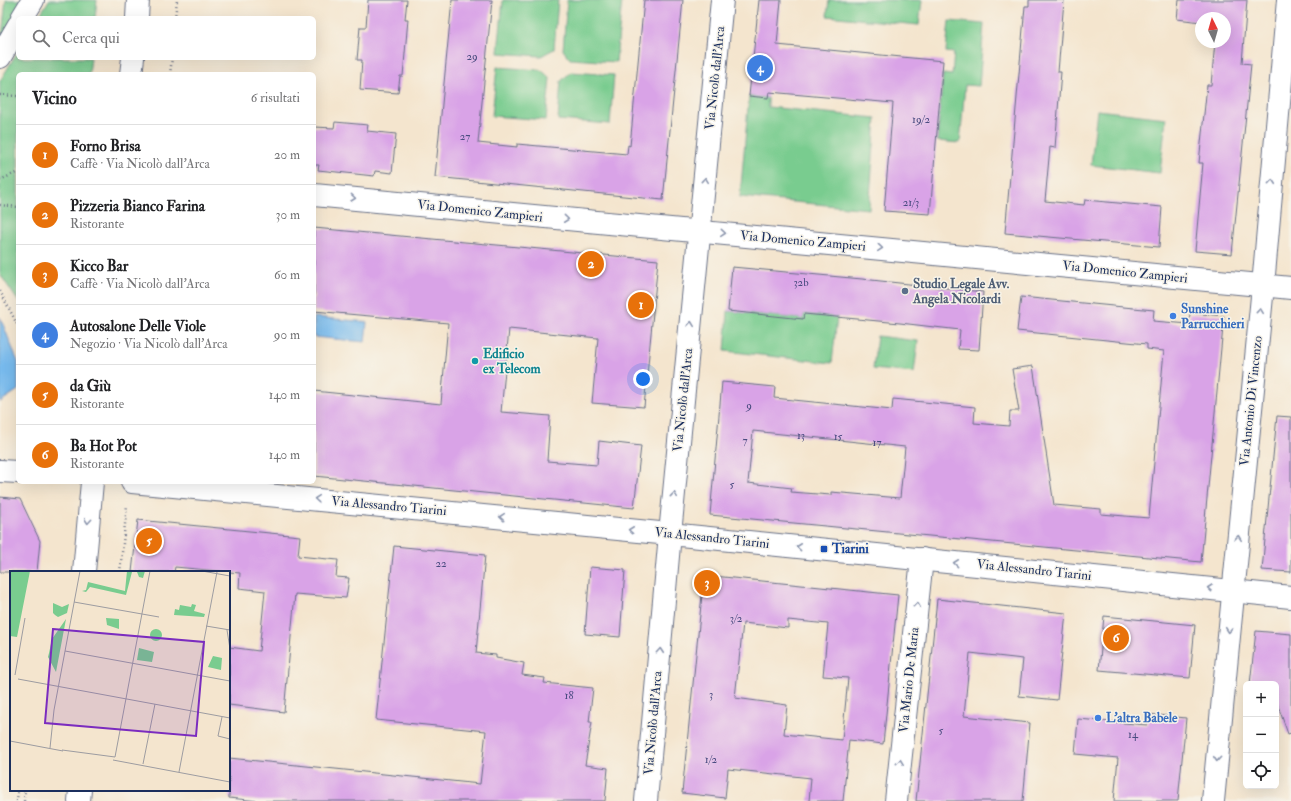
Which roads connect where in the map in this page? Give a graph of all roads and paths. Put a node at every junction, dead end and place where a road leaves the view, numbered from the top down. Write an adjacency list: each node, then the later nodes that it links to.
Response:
1 (33, 0): 6 (street)
2 (138, 0): 7 (street)
3 (177, 0): 8 (path)
4 (722, 0): 22 (street, Via Nicolò dall'Arca, one-way to 4)
5 (1288, 0): 23 (street, Via Antonio Di Vincenzo, one-way to 5)
6 (23, 16)
7 (137, 16)
8 (175, 16)
9 (16, 29): 10 (street)
10 (0, 57)
11 (133, 60): 13 (street)
12 (172, 60): 14 (path)
13 (131, 72)
14 (170, 72)
15 (0, 95): 16 (path)
16 (16, 96)
17 (16, 173): 18 (path)
18 (0, 180)
19 (316, 195): 22 (street, Via Domenico Zampieri, one-way to 22)
20 (0, 205): 21 (path)
21 (16, 207)
22 (700, 232): 23 (street, Via Domenico Zampieri, one-way to 23); 31 (street, Via Nicolò dall'Arca, one-way to 22)
23 (1263, 286): 24 (street, Via Domenico Zampieri); 35 (street, Via Antonio Di Vincenzo, one-way to 23)
24 (1291, 288)
25 (0, 291): 26 (path)
26 (16, 322)
27 (0, 471): 28 (street)
28 (16, 472)
29 (92, 484): 33 (street, one-way to 33)
30 (130, 492): 31 (street, Via Alessandro Tiarini, one-way to 30); 34 (path)
31 (670, 534): 32 (street, Via Alessandro Tiarini, one-way to 31); 43 (street, Via Nicolò dall'Arca, one-way to 31)
32 (922, 559): 35 (street, Via Alessandro Tiarini, one-way to 32); 44 (street, Via Mario De Maria, one-way to 32)
33 (84, 571)
34 (120, 571)
35 (1233, 591): 36 (street, Via Alessandro Tiarini); 45 (street, Via Antonio Di Vincenzo, one-way to 45)
36 (1291, 597)
37 (18, 791): 40 (path)
38 (25, 791): 41 (path)
39 (80, 791): 42 (street)
40 (17, 801)
41 (24, 801)
42 (79, 801)
43 (646, 801)
44 (896, 801)
45 (1213, 801)

